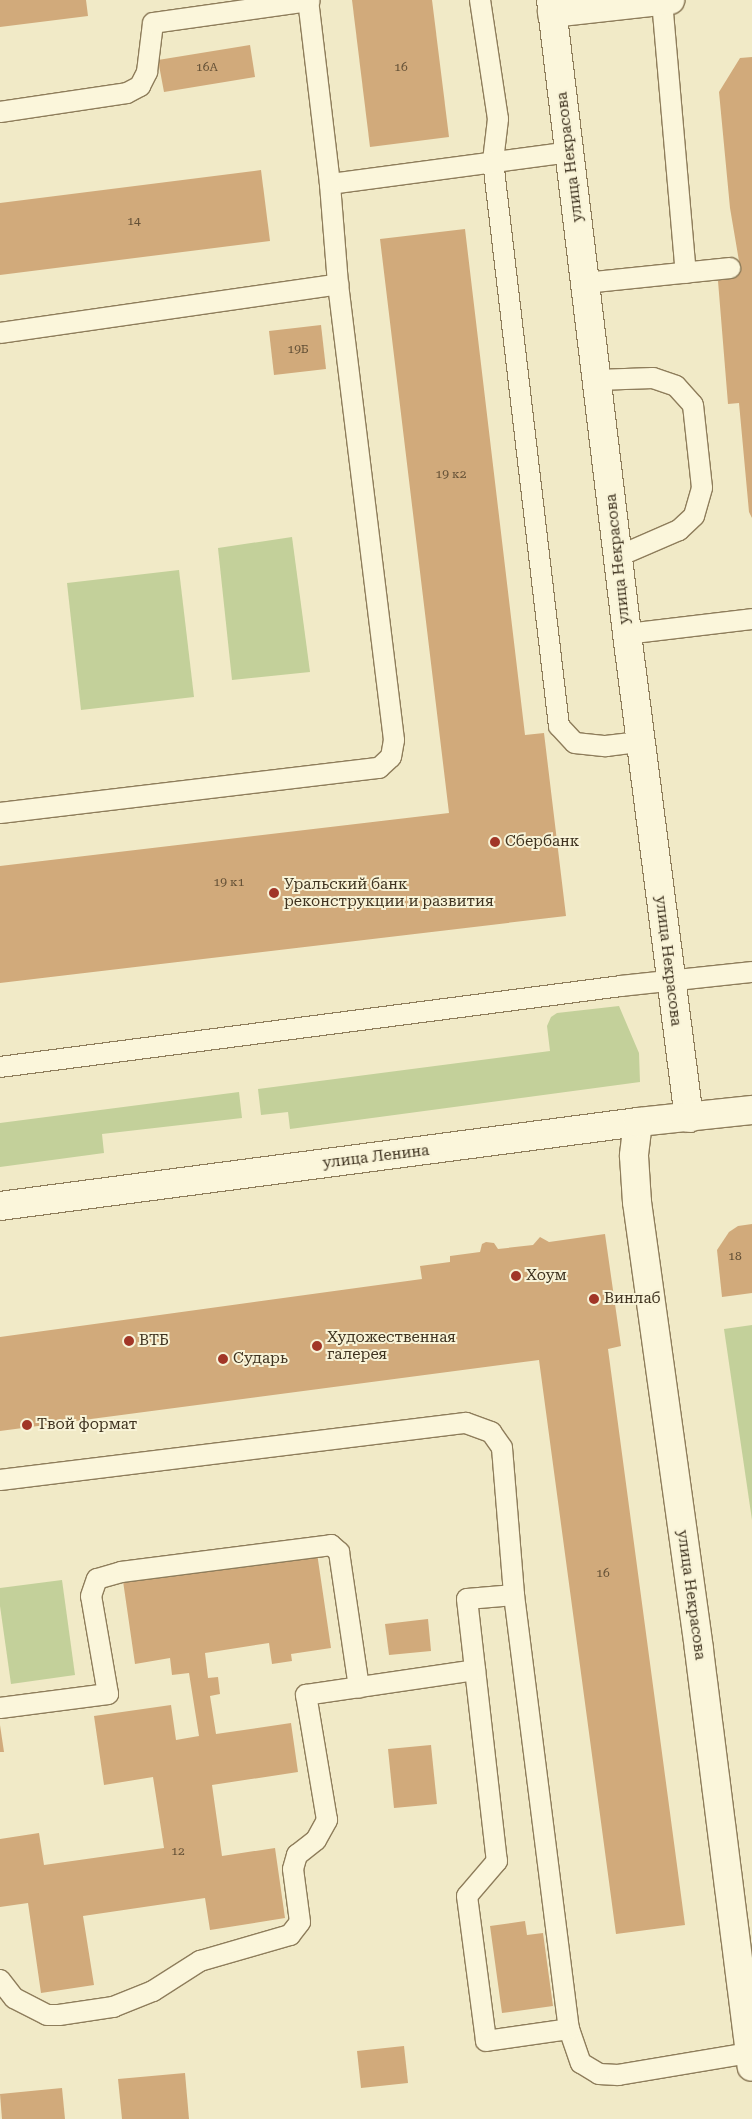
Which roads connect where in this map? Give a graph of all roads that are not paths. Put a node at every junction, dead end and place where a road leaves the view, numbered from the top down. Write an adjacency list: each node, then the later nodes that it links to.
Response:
1 (308, 0): 6 (lane); 9 (lane)
2 (480, 0): 8 (lane)
3 (670, 0): 4 (street)
4 (662, 1): 5 (street); 11 (lane)
5 (552, 6): 7 (street, улица Некрасова)
6 (0, 112)
7 (570, 152): 8 (lane); 12 (street, улица Некрасова)
8 (493, 161): 9 (lane); 19 (lane)
9 (330, 184): 13 (lane)
10 (730, 268): 11 (lane)
11 (686, 273): 12 (lane)
12 (585, 283): 15 (street, улица Некрасова)
13 (338, 284): 14 (lane); 20 (lane)
14 (0, 333)
15 (597, 380): 16 (street, улица Некрасова); 16 (lane)
16 (619, 556): 18 (street, улица Некрасова)
17 (752, 619): 18 (lane)
18 (627, 634): 19 (street, улица Некрасова)
19 (640, 742): 22 (street, улица Некрасова)
20 (0, 813)
21 (752, 972): 22 (lane)
22 (670, 982): 23 (lane); 25 (street, улица Некрасова)
23 (0, 1067)
24 (752, 1110): 25 (street, улица Ленина)
25 (689, 1118): 26 (street, улица Ленина)
26 (638, 1122): 27 (street, улица Ленина); 35 (street, улица Некрасова)
27 (0, 1206)
28 (0, 1480): 29 (lane)
29 (514, 1595): 30 (lane); 34 (lane)
30 (475, 1670): 31 (lane); 34 (lane)
31 (359, 1688): 32 (lane); 33 (lane)
32 (0, 1708)
33 (0, 1980)
34 (569, 2029): 35 (lane)
35 (751, 2060)

